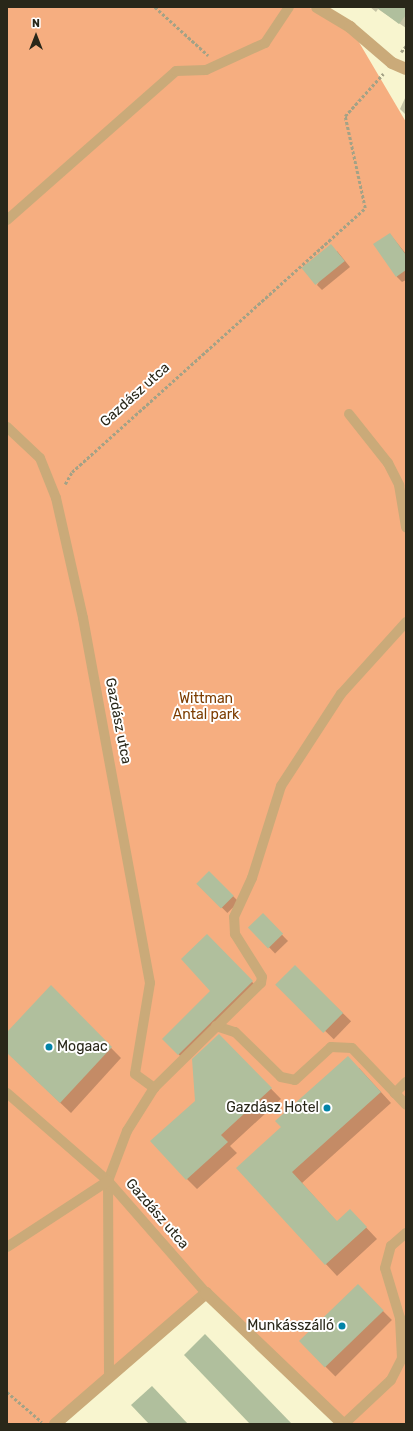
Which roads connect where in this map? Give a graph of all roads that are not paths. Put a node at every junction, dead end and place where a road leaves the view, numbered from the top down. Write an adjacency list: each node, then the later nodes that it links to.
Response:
1 (289, 7): 4 (lane)
2 (317, 7): 3 (street)
3 (406, 69)
4 (7, 220)
5 (350, 414): 7 (lane)
6 (7, 427): 11 (lane, Gazdász utca)
7 (406, 527)
8 (406, 622): 9 (lane)
9 (216, 1026): 11 (lane); 13 (lane)
10 (406, 1082): 13 (lane)
11 (154, 1088): 15 (lane, Gazdász utca)
12 (7, 1093): 15 (lane)
13 (395, 1093): 14 (lane)
14 (406, 1105)
15 (108, 1181): 17 (lane); 18 (lane, Gazdász utca); 19 (lane)
16 (406, 1232): 21 (lane)
17 (7, 1247)
18 (206, 1292): 19 (street); 21 (street, Gazdász utca)
19 (109, 1377): 20 (street)
20 (55, 1424)
21 (343, 1424)

